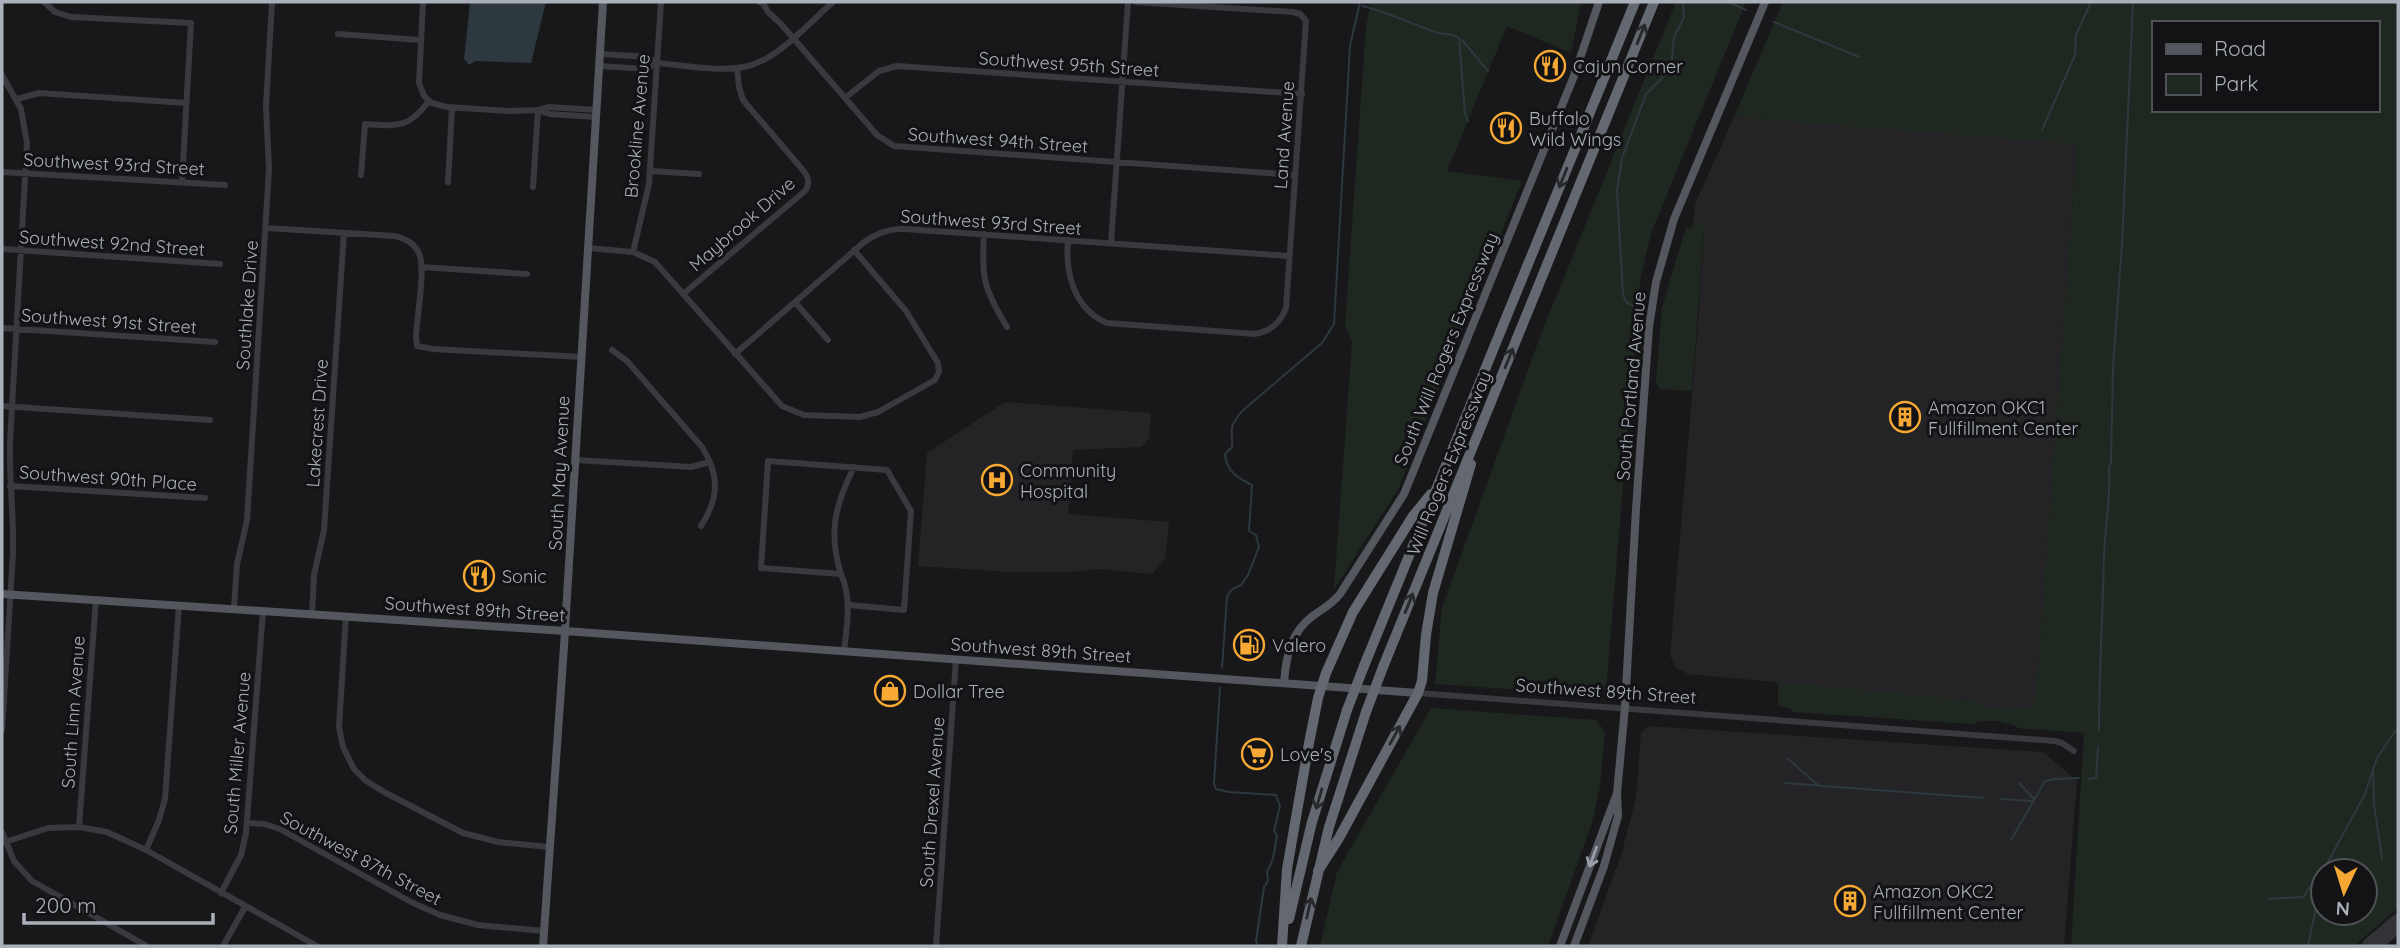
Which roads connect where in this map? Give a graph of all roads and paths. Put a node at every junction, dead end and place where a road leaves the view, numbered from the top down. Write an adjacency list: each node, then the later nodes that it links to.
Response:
1 (44, 2): 27 (street)
2 (272, 2): 42 (street, Southlake Drive)
3 (423, 2): 16 (street)
4 (603, 2): 17 (main road, South May Avenue)
5 (661, 2): 18 (street, Brookline Avenue)
6 (763, 2): 15 (street, Southwest 94th Street)
7 (834, 2): 15 (street)
8 (1128, 2): 22 (street)
9 (1136, 2): 23 (street, Land Avenue)
10 (1599, 2): 89 (main road, South Will Rogers Expressway)
11 (1635, 2): 74 (highway, Will Rogers Expressway, one-way to 74)
12 (1654, 2): 69 (highway, Will Rogers Expressway, one-way to 12)
13 (1765, 2): 92 (main road, South Portland Avenue)
14 (338, 34): 16 (street)
15 (792, 37): 20 (street); 24 (street, Southwest 94th Street)
16 (420, 40): 26 (street)
17 (600, 54): 18 (street); 19 (main road, South May Avenue)
18 (656, 63): 19 (street); 20 (street); 32 (street, Brookline Avenue)
19 (599, 66): 30 (main road, South May Avenue)
20 (737, 68): 56 (street, Maybrook Drive)
21 (2, 75): 25 (street)
22 (1123, 81): 23 (street, Southwest 95th Street); 24 (street, Southwest 95th Street); 31 (street)
23 (1302, 94): 37 (street, Land Avenue)
24 (845, 98): 31 (street, Southwest 94th Street)
25 (17, 99): 27 (street); 34 (street)
26 (429, 101): 28 (street); 36 (street)
27 (186, 103): 38 (street)
28 (452, 108): 29 (street); 39 (street)
29 (538, 110): 30 (street); 41 (street)
30 (597, 114): 47 (main road, South May Avenue)
31 (1116, 163): 37 (street, Southwest 94th Street); 46 (street)
32 (650, 171): 35 (street); 51 (street, Brookline Avenue)
33 (2, 172): 34 (street, Southwest 93rd Street)
34 (26, 172): 38 (street, Southwest 93rd Street); 50 (street)
35 (699, 174)
36 (361, 175)
37 (1295, 175): 52 (street, Land Avenue)
38 (182, 182): 40 (street, Southwest 93rd Street)
39 (448, 182)
40 (225, 185)
41 (533, 187)
42 (266, 228): 43 (street); 82 (street, Southlake Drive)
43 (344, 233): 54 (street); 84 (street, Lakecrest Drive)
44 (984, 234): 45 (street, Southwest 93rd Street); 49 (street, Southwest 93rd Street); 58 (street)
45 (1068, 240): 46 (street, Southwest 93rd Street); 52 (street)
46 (1111, 243): 52 (street, Southwest 93rd Street)
47 (588, 248): 51 (street); 65 (main road, South May Avenue)
48 (2, 250): 50 (street, Southwest 92nd Street)
49 (854, 250): 57 (street, Southwest 93rd Street); 64 (street)
50 (22, 251): 53 (street, Southwest 92nd Street); 60 (street)
51 (633, 252): 56 (street)
52 (1289, 256)
53 (220, 264)
54 (421, 267): 55 (street); 65 (street)
55 (527, 274)
56 (682, 294): 64 (street)
57 (795, 302): 61 (street); 64 (street, Southwest 93rd Street)
58 (1007, 327)
59 (2, 328): 60 (street, Southwest 91st Street)
60 (17, 329): 62 (street, Southwest 91st Street); 67 (street)
61 (828, 340)
62 (215, 342)
63 (612, 350): 71 (street)
64 (735, 354)
65 (582, 357): 70 (main road, South May Avenue)
66 (2, 406): 67 (street)
67 (12, 407): 68 (street); 73 (street)
68 (211, 420)
69 (1483, 421): 91 (highway); 102 (highway, Will Rogers Expressway, one-way to 69, bridge)
70 (575, 460): 71 (street); 86 (main road, South May Avenue)
71 (710, 462): 76 (street)
72 (854, 467): 77 (street); 77 (street); 81 (street)
73 (9, 486): 75 (street, Southwest 90th Place); 78 (street)
74 (1437, 487): 90 (highway); 111 (highway, Will Rogers Expressway, one-way to 111, bridge)
75 (205, 498)
76 (701, 526)
77 (841, 574): 81 (street)
78 (6, 595): 79 (main road, Southwest 89th Street); 93 (street)
79 (96, 599): 80 (main road, Southwest 89th Street); 97 (street, South Linn Avenue)
80 (179, 605): 82 (main road, Southwest 89th Street); 101 (street)
81 (849, 605): 87 (street)
82 (234, 608): 83 (main road, Southwest 89th Street)
83 (263, 611): 84 (main road, Southwest 89th Street); 96 (street, South Miller Avenue)
84 (312, 614): 85 (main road, Southwest 89th Street)
85 (346, 616): 86 (main road, Southwest 89th Street); 100 (street)
86 (565, 631): 87 (main road, Southwest 89th Street); 100 (main road, South May Avenue)
87 (845, 651): 88 (main road, Southwest 89th Street)
88 (956, 659): 89 (main road, Southwest 89th Street); 110 (street, South Drexel Avenue)
89 (1284, 683): 90 (main road, Southwest 89th Street)
90 (1322, 685): 91 (main road, Southwest 89th Street); 111 (highway)
91 (1418, 693): 92 (street, Southwest 89th Street); 102 (highway, one-way to 91)
92 (1625, 707): 94 (street, Southwest 89th Street); 95 (main road, South Portland Avenue)
93 (2, 730)
94 (2074, 751)
95 (1617, 793): 113 (main road, South Portland Avenue, one-way to 113); 114 (main road, South Portland Avenue)
96 (247, 823): 103 (street, South Miller Avenue); 105 (street, Southwest 87th Street)
97 (79, 827): 99 (street); 101 (street)
98 (2, 832): 99 (street)
99 (4, 843): 106 (street)
100 (550, 847): 105 (main road, South May Avenue)
101 (146, 850): 103 (street)
102 (1318, 871): 112 (highway, Will Rogers Expressway, one-way to 102)
103 (221, 893): 104 (street)
104 (245, 907): 107 (street); 108 (street)
105 (544, 931): 109 (main road, South May Avenue)
106 (147, 946)
107 (223, 946)
108 (317, 946)
109 (543, 946)
110 (936, 946)
111 (1283, 946)
112 (1301, 946)
113 (1560, 946)
114 (1574, 946)

